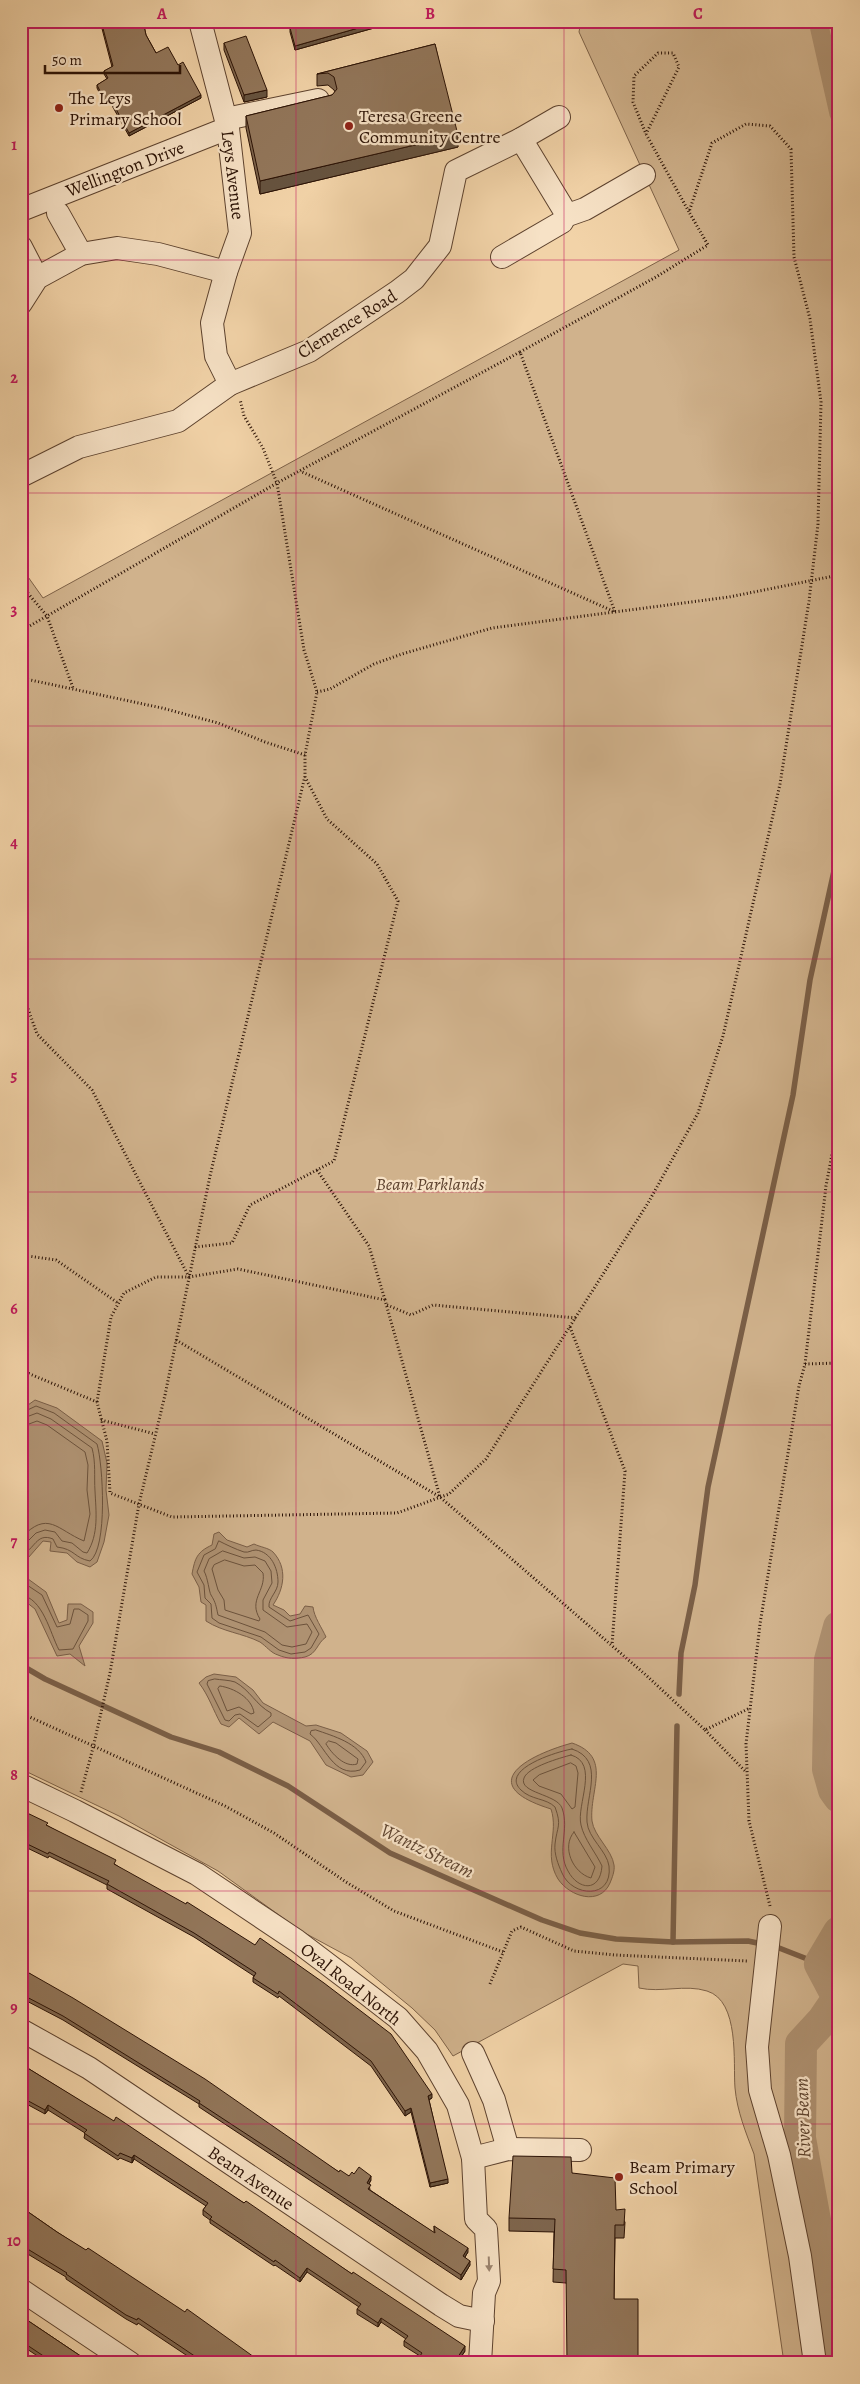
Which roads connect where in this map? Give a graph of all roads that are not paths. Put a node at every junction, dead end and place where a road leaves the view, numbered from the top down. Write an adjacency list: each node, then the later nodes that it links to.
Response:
1 (200, 21): 4 (street, Leys Avenue)
2 (324, 98): 4 (street, Wellington Drive)
3 (559, 117): 5 (street, Clemence Road)
4 (227, 124): 7 (street, Wellington Drive); 13 (street, Leys Avenue)
5 (521, 139): 9 (street); 16 (street, Clemence Road)
6 (644, 175): 9 (street)
7 (21, 210)
8 (58, 214): 11 (street)
9 (565, 216): 12 (street)
10 (21, 247): 14 (street)
11 (81, 254): 13 (street); 14 (street)
12 (502, 257)
13 (226, 272): 16 (street, Leys Avenue)
14 (37, 278): 15 (street)
15 (21, 303)
16 (230, 384): 17 (street, Clemence Road)
17 (21, 476)
18 (21, 1785): 24 (street, Oval Road North)
19 (770, 1926): 29 (street)
20 (21, 2030): 26 (street, Beam Avenue)
21 (472, 2053): 22 (street)
22 (508, 2149): 23 (street); 24 (street)
23 (580, 2150)
24 (473, 2158): 26 (street, Oval Road North, one-way to 26)
25 (21, 2290): 27 (street)
26 (483, 2321): 28 (street, Oval Road North)
27 (130, 2363)
28 (480, 2363)
29 (815, 2363)

